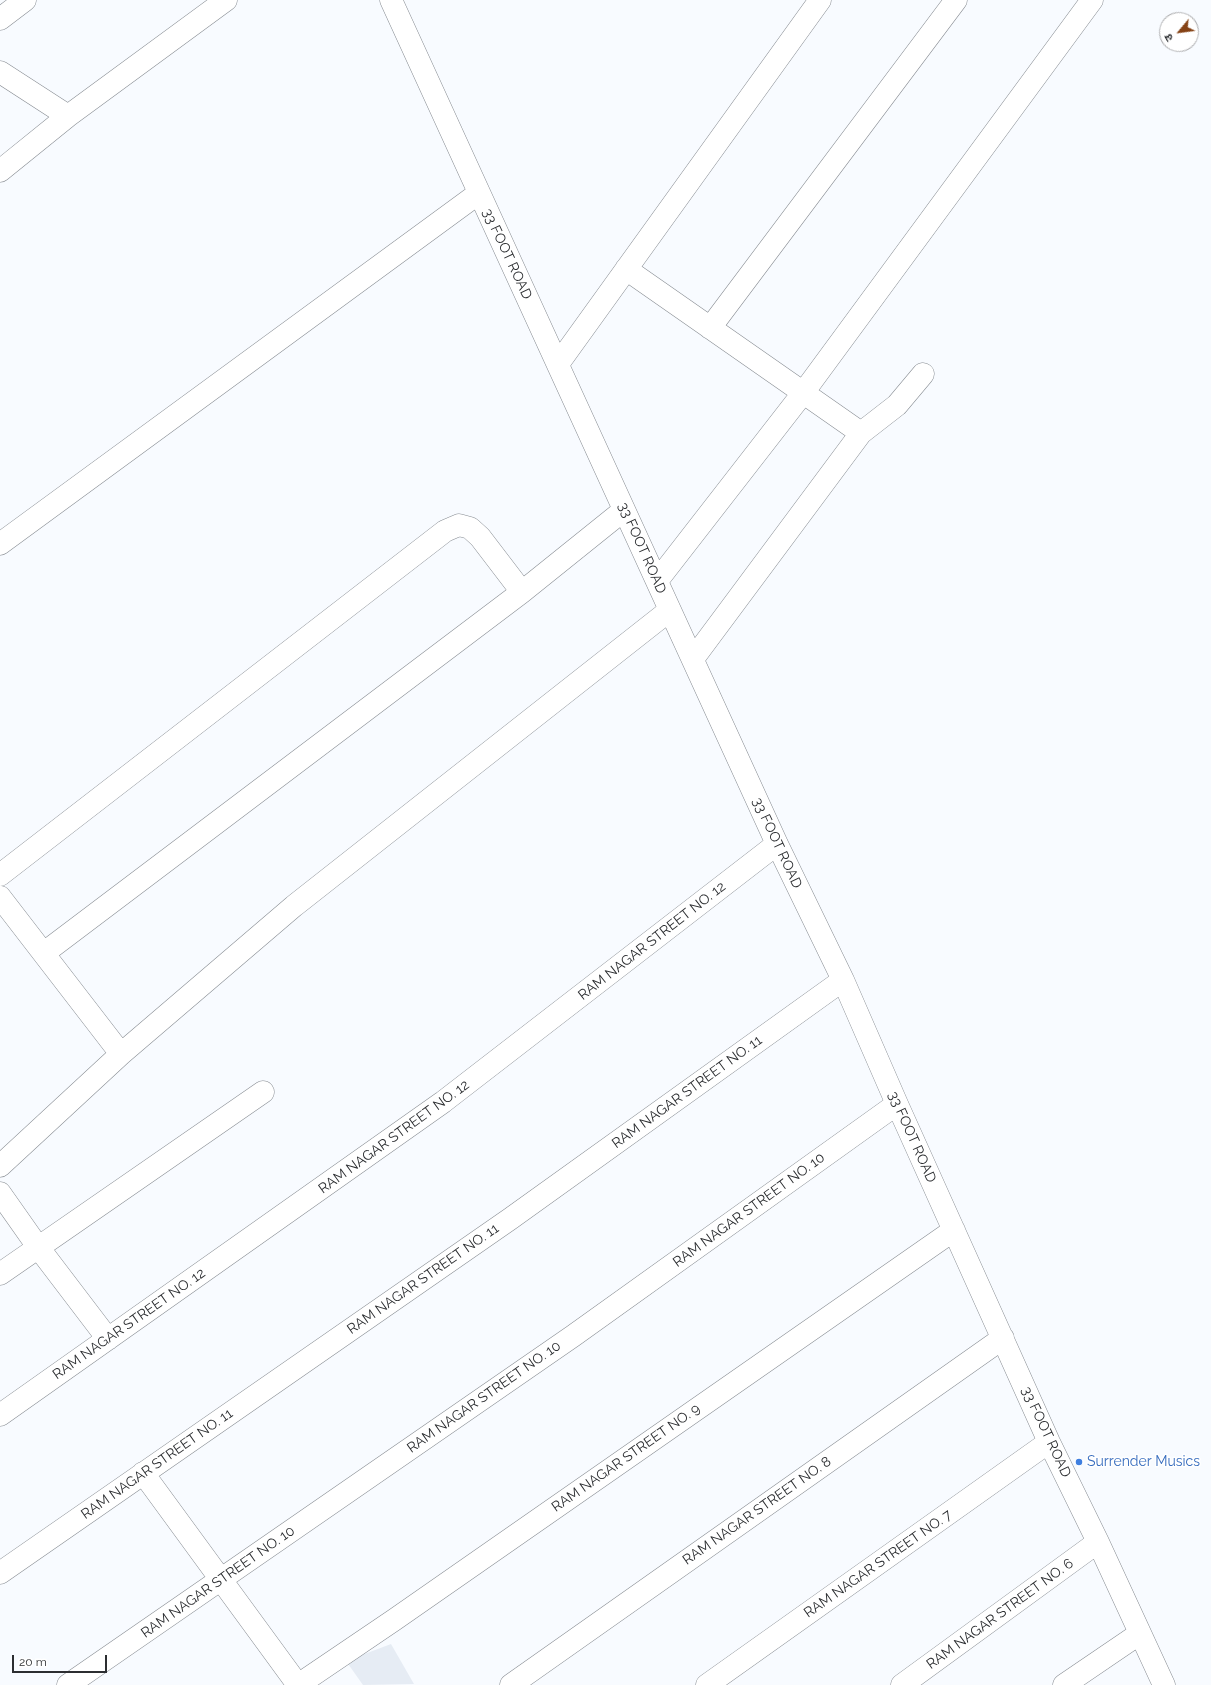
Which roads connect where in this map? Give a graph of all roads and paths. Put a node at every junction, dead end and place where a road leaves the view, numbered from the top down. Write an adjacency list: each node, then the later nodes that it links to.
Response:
1 (25, 0): 7 (street)
2 (226, 0): 9 (street)
3 (391, 0): 11 (street, 33 FOOT ROAD)
4 (820, 0): 12 (street)
5 (956, 0): 13 (street)
6 (1085, 3): 16 (street)
7 (0, 19)
8 (0, 72): 9 (street)
9 (68, 116): 10 (street)
10 (0, 171)
11 (479, 193): 14 (street, 33 FOOT ROAD); 19 (street)
12 (626, 269): 13 (street); 14 (street)
13 (710, 328): 16 (street)
14 (558, 364): 18 (street, 33 FOOT ROAD)
15 (923, 374): 17 (street)
16 (803, 393): 17 (street); 20 (street)
17 (861, 433): 23 (street)
18 (624, 510): 20 (street, 33 FOOT ROAD); 21 (street)
19 (0, 544)
20 (657, 581): 22 (street, 33 FOOT ROAD)
21 (522, 592): 25 (street); 27 (street)
22 (670, 610): 23 (street, 33 FOOT ROAD); 29 (street)
23 (692, 659): 24 (street, 33 FOOT ROAD)
24 (777, 844): 28 (street, 33 FOOT ROAD); 38 (street, RAM NAGAR STREET NO. 12)
25 (0, 875)
26 (0, 897): 27 (street)
27 (44, 953): 29 (street)
28 (843, 980): 31 (street, 33 FOOT ROAD); 41 (street, RAM NAGAR STREET NO. 11)
29 (121, 1054): 32 (street)
30 (263, 1092): 35 (street)
31 (897, 1104): 34 (street, 33 FOOT ROAD); 44 (street, RAM NAGAR STREET NO. 10)
32 (0, 1166)
33 (0, 1193): 35 (street)
34 (954, 1230): 37 (street, 33 FOOT ROAD); 47 (street, RAM NAGAR STREET NO. 9)
35 (38, 1247): 36 (street); 38 (street)
36 (0, 1274)
37 (1003, 1338): 40 (street, 33 FOOT ROAD); 48 (street, RAM NAGAR STREET NO. 8)
38 (108, 1339): 39 (street, RAM NAGAR STREET NO. 12)
39 (0, 1415)
40 (1049, 1442): 42 (street, 33 FOOT ROAD); 49 (street, RAM NAGAR STREET NO. 7)
41 (143, 1473): 43 (street, RAM NAGAR STREET NO. 11); 44 (street)
42 (1098, 1542): 45 (street, 33 FOOT ROAD); 50 (street, RAM NAGAR STREET NO. 6)
43 (0, 1573)
44 (220, 1580): 46 (street, RAM NAGAR STREET NO. 10); 47 (street)
45 (1139, 1634): 51 (street); 52 (street, 33 FOOT ROAD)
46 (68, 1685)
47 (298, 1685)
48 (511, 1685)
49 (707, 1685)
50 (902, 1685)
51 (1064, 1685)
52 (1164, 1685)

